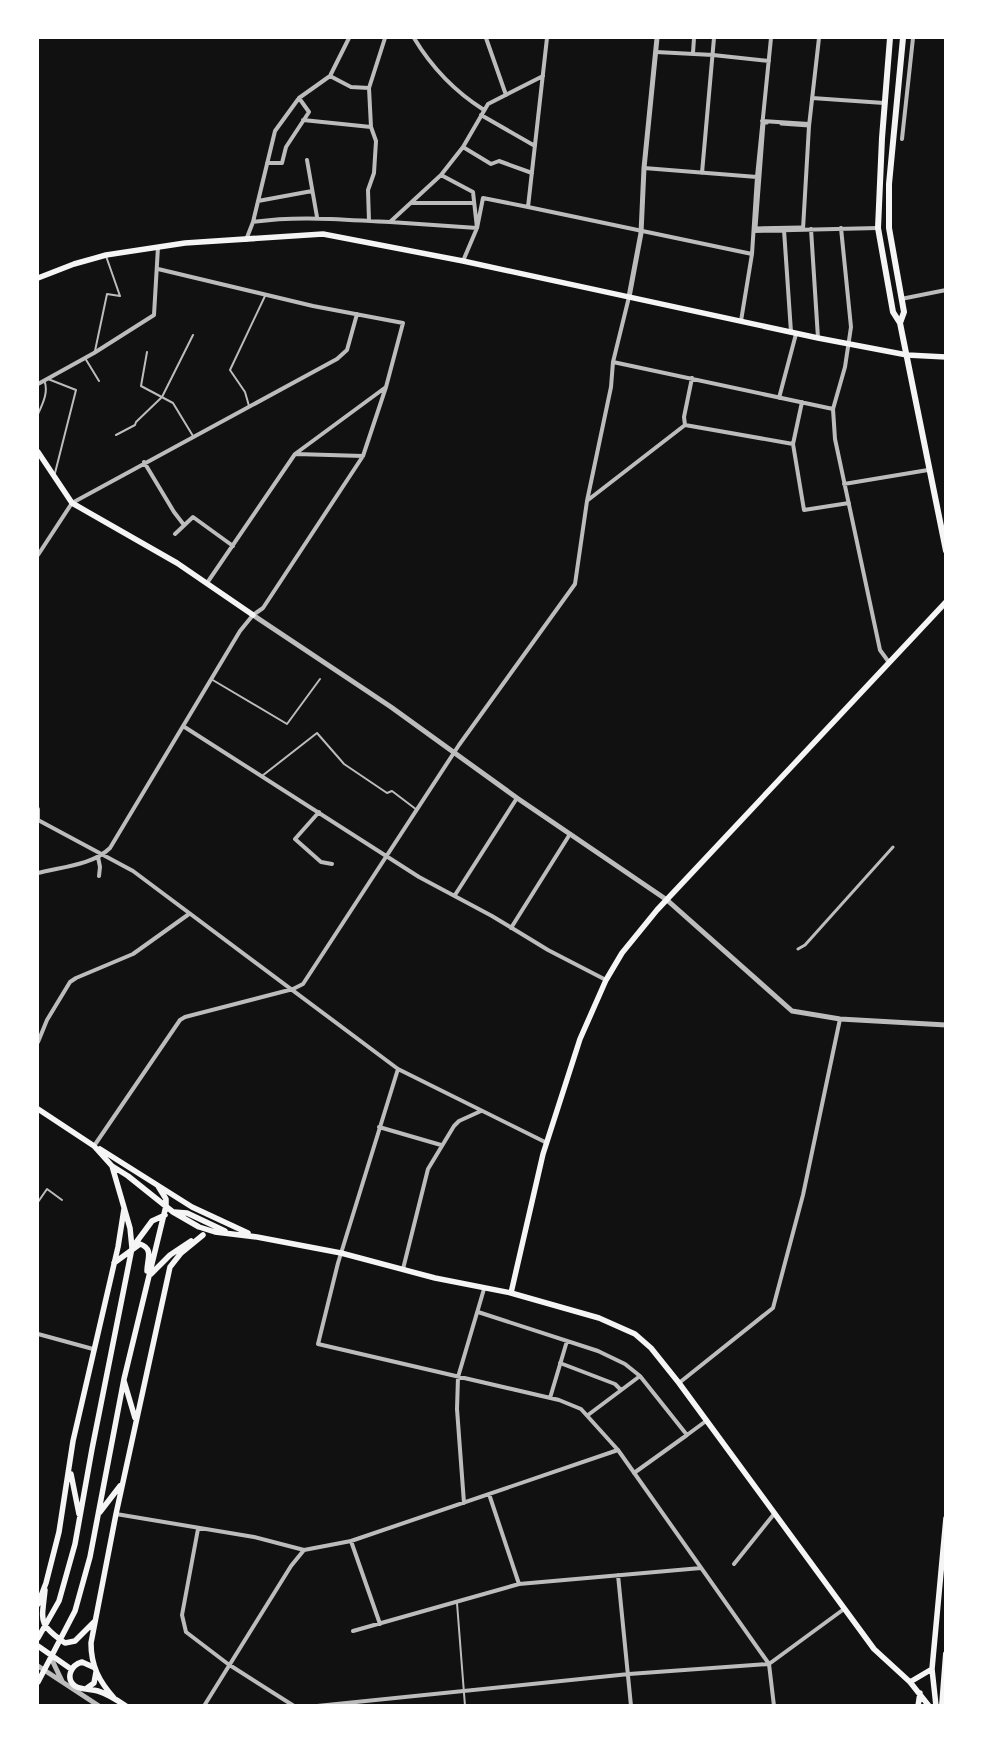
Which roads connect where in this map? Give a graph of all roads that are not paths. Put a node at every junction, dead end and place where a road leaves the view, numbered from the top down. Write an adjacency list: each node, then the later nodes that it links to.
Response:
1 (349, 38): 18 (street)
2 (385, 38): 20 (street)
3 (414, 38): 25 (street)
4 (486, 38): 21 (street)
5 (547, 38): 19 (street)
6 (657, 38): 14 (street)
7 (694, 38): 15 (street)
8 (714, 38): 16 (street)
9 (771, 38): 17 (street)
10 (819, 38): 23 (street)
11 (890, 38): 24 (main road)
12 (903, 38): 68 (main road)
13 (912, 38): 31 (street)
14 (656, 52): 15 (street); 36 (street)
15 (693, 53): 16 (street)
16 (713, 54): 17 (street); 37 (street)
17 (769, 61): 28 (street)
18 (330, 76): 20 (street); 22 (street)
19 (543, 76): 21 (street); 32 (street)
20 (369, 88): 30 (street)
21 (506, 95): 25 (street)
22 (299, 98): 27 (street); 35 (street)
23 (812, 98): 24 (street); 29 (street)
24 (884, 103): 52 (main road)
25 (484, 110): 26 (street)
26 (481, 115): 32 (street); 33 (street)
27 (304, 120): 30 (street); 35 (street)
28 (762, 121): 29 (street); 40 (street)
29 (809, 125): 53 (street); 53 (street)
30 (371, 127): 47 (street)
31 (902, 139)
32 (535, 146): 38 (street)
33 (463, 147): 38 (street); 39 (street)
34 (307, 160): 41 (street)
35 (267, 163): 42 (street)
36 (644, 168): 37 (street); 57 (street)
37 (702, 172): 40 (street)
38 (532, 173): 45 (street)
39 (441, 175): 43 (street); 44 (street)
40 (757, 177): 56 (street)
41 (312, 191): 42 (street); 46 (street)
42 (258, 200): 48 (street)
43 (412, 203): 44 (street); 49 (street)
44 (473, 203): 50 (street)
45 (528, 208): 50 (street); 57 (street)
46 (317, 217): 47 (street); 48 (street)
47 (369, 221): 49 (street)
48 (254, 222): 58 (street)
49 (390, 222): 50 (street)
50 (477, 228): 62 (street)
51 (841, 228): 52 (street); 54 (street); 75 (street)
52 (878, 228): 71 (main road)
53 (802, 229): 54 (street); 55 (street)
54 (811, 229): 74 (street)
55 (784, 230): 56 (street); 72 (street)
56 (754, 231): 60 (street)
57 (641, 233): 60 (street); 67 (street)
58 (246, 240): 59 (main road); 62 (main road)
59 (158, 247): 61 (main road); 63 (street)
60 (752, 254): 70 (street)
61 (106, 255): 64 (main road); 77 (lane)
62 (463, 261): 67 (main road)
63 (158, 269): 66 (street); 77 (street)
64 (38, 278)
65 (946, 290): 68 (street)
66 (266, 294): 69 (street); 90 (lane)
67 (629, 297): 70 (main road); 81 (street)
68 (901, 299): 71 (main road)
69 (357, 314): 86 (street); 90 (street)
70 (741, 321): 72 (main road)
71 (900, 324): 78 (main road)
72 (794, 333): 74 (main road); 88 (street)
73 (193, 335): 87 (lane)
74 (818, 338): 75 (main road)
75 (849, 344): 78 (main road); 91 (street)
76 (147, 352): 87 (lane)
77 (94, 353): 80 (street)
78 (907, 355): 79 (main road); 101 (main road)
79 (946, 357)
80 (85, 358): 83 (street); 84 (lane)
81 (613, 362): 82 (street); 104 (street)
82 (692, 378): 88 (street); 93 (street)
83 (46, 379): 85 (street); 92 (lane); 102 (lane)
84 (99, 381)
85 (38, 384)
86 (386, 387): 98 (street); 99 (street)
87 (162, 397): 94 (lane); 95 (lane)
88 (779, 398): 89 (street)
89 (802, 402): 91 (street); 96 (street)
90 (249, 406): 95 (street)
91 (833, 409): 103 (street)
92 (38, 414)
93 (685, 425): 96 (street); 104 (street)
94 (116, 434)
95 (194, 436): 100 (street)
96 (793, 444): 106 (street)
97 (38, 452): 102 (main road)
98 (295, 454): 99 (street); 111 (street)
99 (364, 456): 116 (street)
100 (144, 462): 105 (street); 109 (street)
101 (928, 470): 103 (street); 108 (main road)
102 (54, 477): 105 (main road)
103 (844, 484): 106 (street)
104 (587, 501): 121 (street)
105 (72, 502): 113 (street); 114 (main road)
106 (849, 503): 117 (street)
107 (946, 514): 108 (street)
108 (937, 515): 112 (main road)
109 (184, 525): 110 (street); 111 (street)
110 (175, 534)
111 (233, 546): 114 (street)
112 (946, 551)
113 (38, 555)
114 (207, 583): 116 (main road)
115 (946, 602): 117 (main road)
116 (253, 615): 119 (street); 121 (street)
117 (888, 662): 137 (main road)
118 (320, 678): 119 (lane)
119 (211, 679): 120 (street)
120 (183, 726): 122 (street); 130 (street)
121 (455, 754): 123 (street); 125 (street)
122 (262, 776): 125 (lane); 126 (street)
123 (517, 798): 128 (street); 136 (street)
124 (38, 809): 127 (street)
125 (417, 810): 131 (street)
126 (319, 812): 131 (street); 133 (street)
127 (38, 819): 130 (street)
128 (570, 834): 137 (street); 139 (street)
129 (893, 847): 140 (street)
130 (103, 854): 132 (street); 138 (street)
131 (386, 856): 136 (street); 142 (street)
132 (98, 857): 134 (street); 135 (street)
133 (332, 864)
134 (38, 873)
135 (99, 876)
136 (455, 895): 139 (street)
137 (667, 900): 141 (main road); 143 (street)
138 (189, 914): 142 (street); 145 (street)
139 (511, 928): 141 (street)
140 (798, 948)
141 (606, 980): 150 (main road)
142 (293, 989): 146 (street); 152 (street)
143 (840, 1019): 144 (street); 180 (street)
144 (946, 1025)
145 (38, 1042)
146 (398, 1069): 148 (street); 149 (street)
147 (38, 1109): 152 (main road)
148 (481, 1112): 150 (street); 151 (street)
149 (379, 1127): 151 (street); 166 (street)
150 (547, 1143): 171 (main road)
151 (440, 1145): 168 (street)
152 (94, 1146): 153 (main road); 154 (main road)
153 (112, 1166): 157 (main road); 158 (main road)
154 (158, 1186): 157 (main road); 164 (main road)
155 (62, 1200): 156 (lane)
156 (38, 1202)
157 (166, 1206): 159 (main road); 160 (main road)
158 (124, 1207): 165 (main road); 167 (main road)
159 (173, 1212): 160 (main road); 161 (main road); 162 (main road)
160 (164, 1215): 165 (main road); 169 (main road)
161 (214, 1232): 162 (main road); 163 (main road)
162 (233, 1233): 164 (main road)
163 (203, 1235): 169 (main road); 184 (main road)
164 (257, 1237): 166 (main road)
165 (132, 1248): 167 (main road); 169 (main road); 197 (main road)
166 (342, 1253): 168 (main road); 178 (street)
167 (114, 1263): 175 (main road)
168 (402, 1270): 170 (main road)
169 (148, 1278): 179 (main road)
170 (484, 1288): 171 (main road); 172 (street)
171 (511, 1293): 180 (main road)
172 (478, 1312): 174 (street); 178 (street)
173 (38, 1334): 175 (street)
174 (567, 1341): 176 (street); 177 (street)
175 (93, 1349): 188 (main road)
176 (560, 1362): 181 (street); 182 (street)
177 (640, 1376): 181 (street); 186 (street)
178 (458, 1377): 182 (street); 192 (street)
179 (124, 1379): 184 (main road); 193 (main road)
180 (679, 1383): 185 (main road)
181 (622, 1390): 183 (street)
182 (550, 1398): 183 (street)
183 (588, 1415): 187 (street)
184 (136, 1419): 190 (main road)
185 (706, 1421): 186 (street); 195 (main road)
186 (687, 1435): 189 (street)
187 (618, 1450): 189 (street); 191 (street)
188 (70, 1470): 197 (main road); 204 (main road)
189 (634, 1473): 202 (street)
190 (122, 1483): 193 (main road); 194 (main road)
191 (489, 1494): 192 (street); 205 (street)
192 (464, 1503): 199 (street)
193 (99, 1514): 217 (main road)
194 (116, 1514): 198 (street); 211 (main road)
195 (774, 1514): 201 (street); 208 (main road)
196 (946, 1518): 210 (main road)
197 (81, 1521): 214 (main road)
198 (198, 1528): 200 (street); 218 (street)
199 (351, 1541): 200 (street); 212 (street)
200 (304, 1550): 218 (street)
201 (734, 1564)
202 (701, 1568): 203 (street); 219 (street)
203 (618, 1575): 205 (street); 225 (street)
204 (46, 1582): 207 (main road); 211 (main road)
205 (519, 1584): 206 (street)
206 (457, 1600): 212 (street); 231 (lane)
207 (38, 1604)
208 (844, 1609): 219 (street); 229 (main road)
209 (946, 1611): 210 (main road)
210 (938, 1614): 223 (main road)
211 (95, 1621): 222 (main road)
212 (380, 1624): 213 (street)
213 (353, 1631)
214 (38, 1638)
215 (38, 1646): 221 (main road)
216 (946, 1654): 245 (main road)
217 (51, 1658): 224 (main road); 227 (street)
218 (228, 1664): 236 (street); 237 (street)
219 (769, 1664): 225 (street); 241 (street)
220 (38, 1666): 224 (street)
221 (72, 1669): 222 (main road); 230 (main road)
222 (94, 1669): 230 (main road); 233 (main road)
223 (932, 1669): 229 (main road); 244 (main road)
224 (44, 1670): 226 (lane); 227 (street); 228 (main road)
225 (629, 1674): 231 (street); 240 (street)
226 (38, 1676)
227 (62, 1681): 234 (street)
228 (38, 1682)
229 (910, 1682): 232 (main road)
230 (87, 1688): 233 (main road)
231 (464, 1690): 238 (street); 239 (lane)
232 (920, 1693): 242 (main road); 243 (main road)
233 (114, 1698): 235 (main road)
234 (99, 1706)
235 (126, 1706)
236 (204, 1706)
237 (294, 1706)
238 (317, 1706)
239 (465, 1706)
240 (631, 1706)
241 (774, 1706)
242 (918, 1706)
243 (929, 1706)
244 (936, 1706)
245 (942, 1706)

